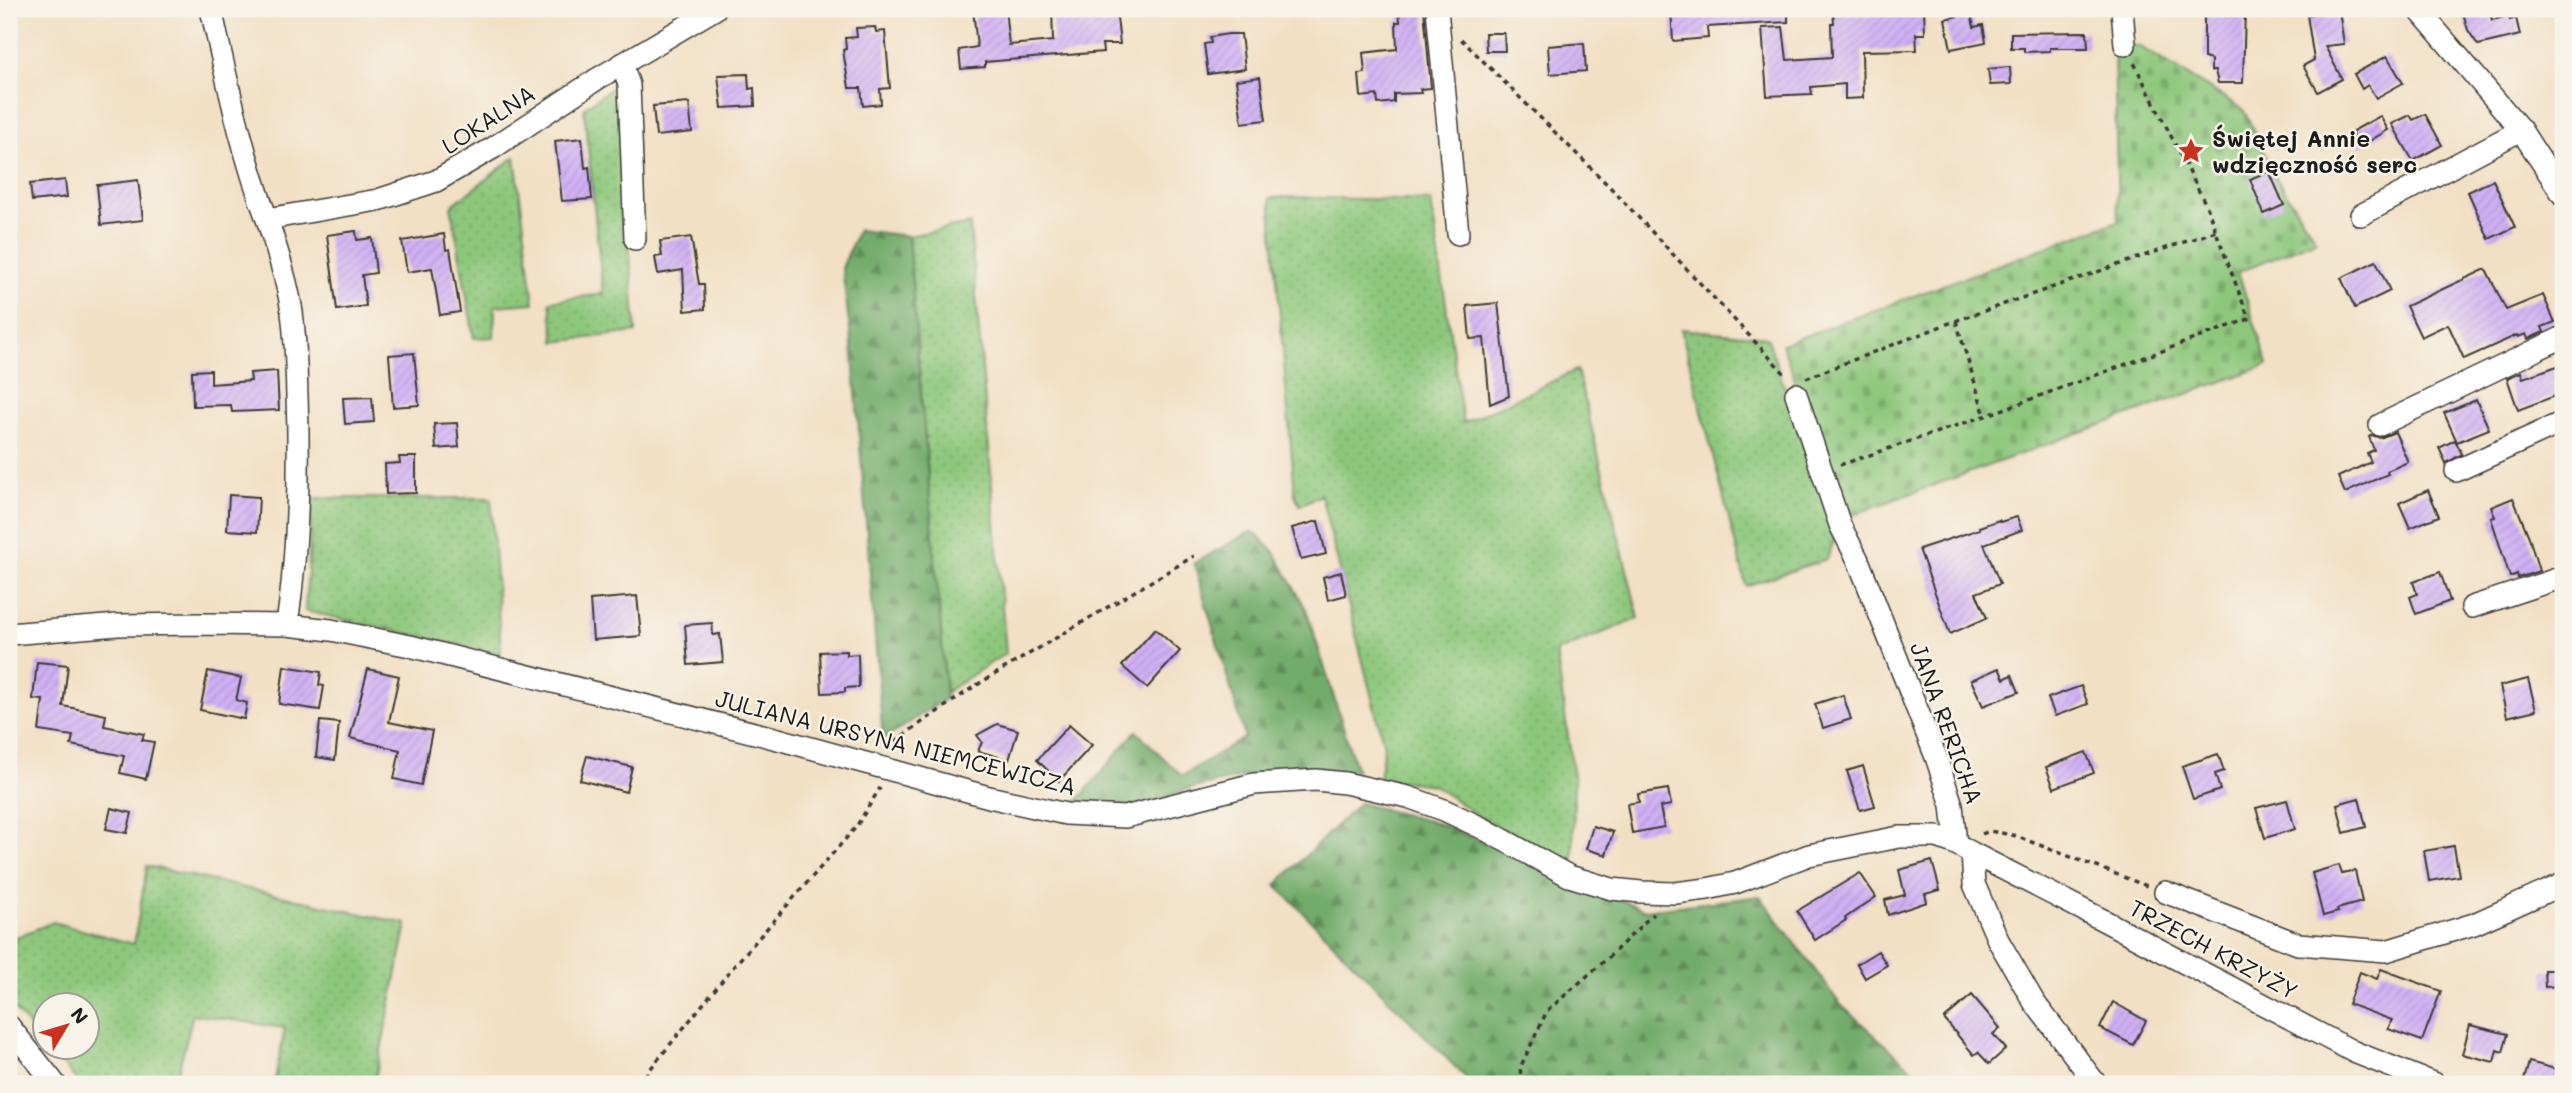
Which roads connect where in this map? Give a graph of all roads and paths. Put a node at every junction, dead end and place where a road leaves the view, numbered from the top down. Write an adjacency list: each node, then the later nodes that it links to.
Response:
1 (211, 9): 11 (street)
2 (715, 9): 7 (street, LOKALNA)
3 (2122, 9): 6 (street)
4 (2418, 9): 8 (street)
5 (1437, 15): 13 (street); 17 (path)
6 (2125, 45): 12 (path)
7 (622, 64): 11 (street, LOKALNA); 14 (street)
8 (2521, 130): 9 (street); 10 (street)
9 (2563, 195)
10 (2361, 215)
11 (267, 219): 26 (street)
12 (2216, 231): 15 (path); 18 (path)
13 (1458, 234)
14 (635, 239)
15 (1955, 321): 17 (path); 18 (path)
16 (2563, 337): 20 (street)
17 (1794, 388): 30 (street, JANA RERICHA)
18 (1985, 416): 21 (path)
19 (2563, 422): 22 (street)
20 (2380, 425)
21 (1835, 453)
22 (2456, 471)
23 (1194, 556): 28 (path)
24 (2563, 577): 25 (street)
25 (2472, 607)
26 (287, 625): 27 (street, JULIANA URSYNA NIEMCEWICZA); 29 (street, JULIANA URSYNA NIEMCEWICZA)
27 (9, 634)
28 (887, 746)
29 (888, 771): 33 (street, JULIANA URSYNA NIEMCEWICZA); 36 (path)
30 (1964, 848): 32 (path); 33 (street, JULIANA URSYNA NIEMCEWICZA); 38 (street, JANA RERICHA); 39 (street, TRZECH KRZYŻY)
31 (2563, 884): 32 (street)
32 (2165, 892)
33 (1675, 893): 37 (path)
34 (9, 1026): 35 (street)
35 (55, 1084)
36 (638, 1084)
37 (1522, 1084)
38 (2096, 1084)
39 (2435, 1084)

